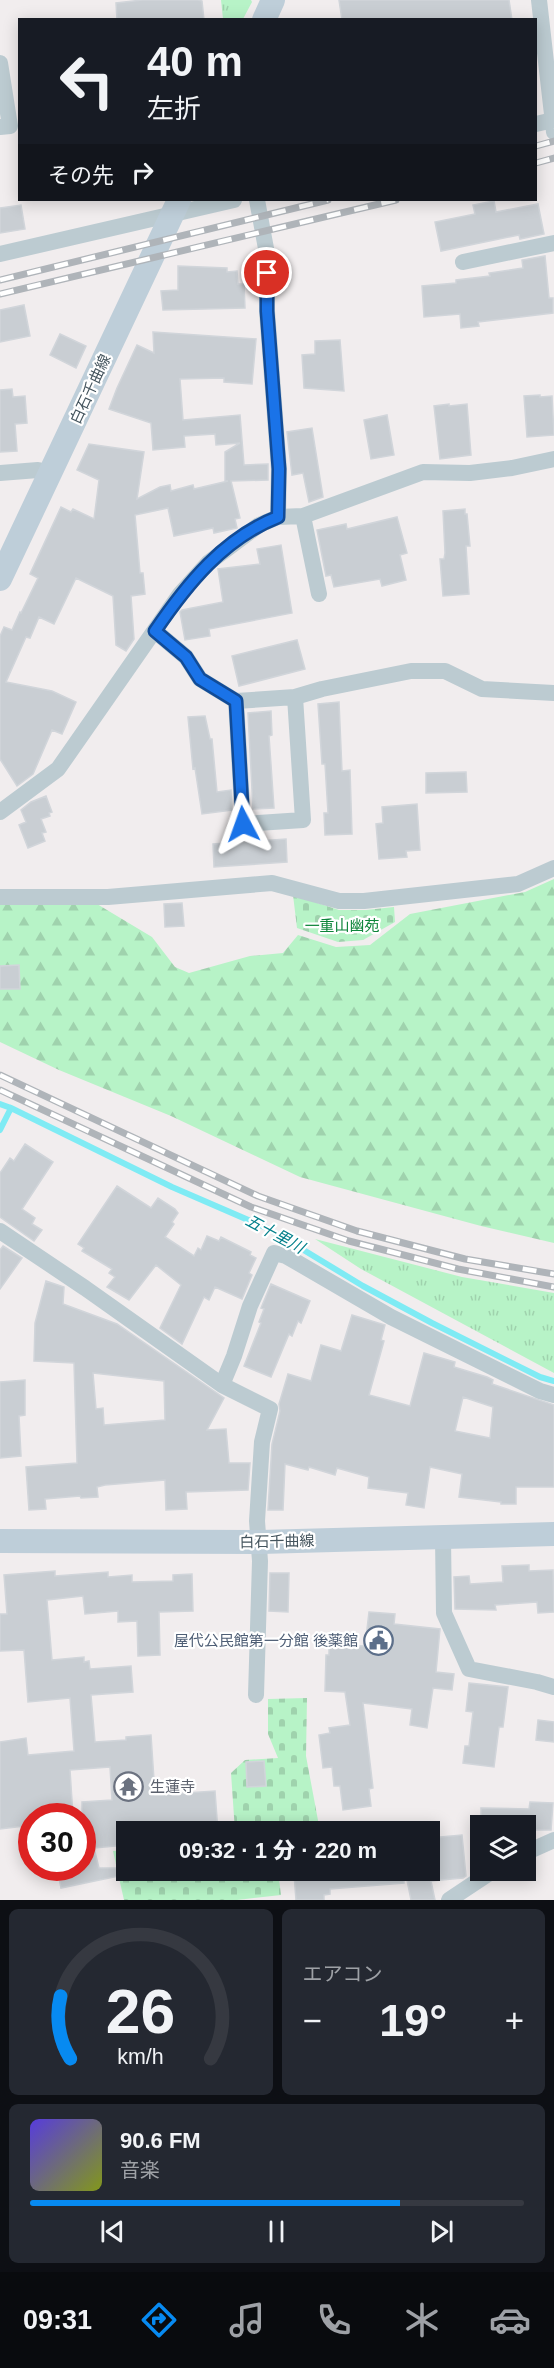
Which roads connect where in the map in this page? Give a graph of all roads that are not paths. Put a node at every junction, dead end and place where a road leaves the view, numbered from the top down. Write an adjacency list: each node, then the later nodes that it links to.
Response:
1 (273, 0): 3 (main road)
2 (539, 0): 4 (street)
3 (265, 18)
4 (539, 35): 7 (street)
5 (0, 63): 8 (street)
6 (537, 124): 7 (street)
7 (553, 126)
8 (0, 127)
9 (226, 201): 11 (street)
10 (257, 201): 19 (street)
11 (175, 207): 13 (street); 17 (main road, 白石千曲線)
12 (554, 243): 14 (street)
13 (0, 254)
14 (462, 262)
15 (554, 459): 18 (street)
16 (0, 473): 17 (street)
17 (50, 475): 20 (main road, 白石千曲線)
18 (303, 516): 19 (street); 21 (street)
19 (278, 517): 22 (street)
20 (0, 579)
21 (319, 594)
22 (155, 631): 25 (street); 26 (street)
23 (554, 693): 24 (street)
24 (295, 697): 25 (street); 25 (street)
25 (236, 701)
26 (0, 812)
27 (554, 868): 28 (street)
28 (0, 897)
29 (0, 1232): 30 (street)
30 (222, 1385): 31 (street); 35 (street)
31 (554, 1395)
32 (554, 1534): 33 (main road, 白石千曲線)
33 (443, 1538): 35 (main road, 白石千曲線); 36 (street)
34 (0, 1541): 35 (main road, 白石千曲線)
35 (260, 1542): 37 (street)
36 (554, 1687)
37 (256, 1695)
38 (554, 1840): 39 (street)
39 (536, 1848)
40 (478, 1881): 41 (street)
41 (449, 1900)

